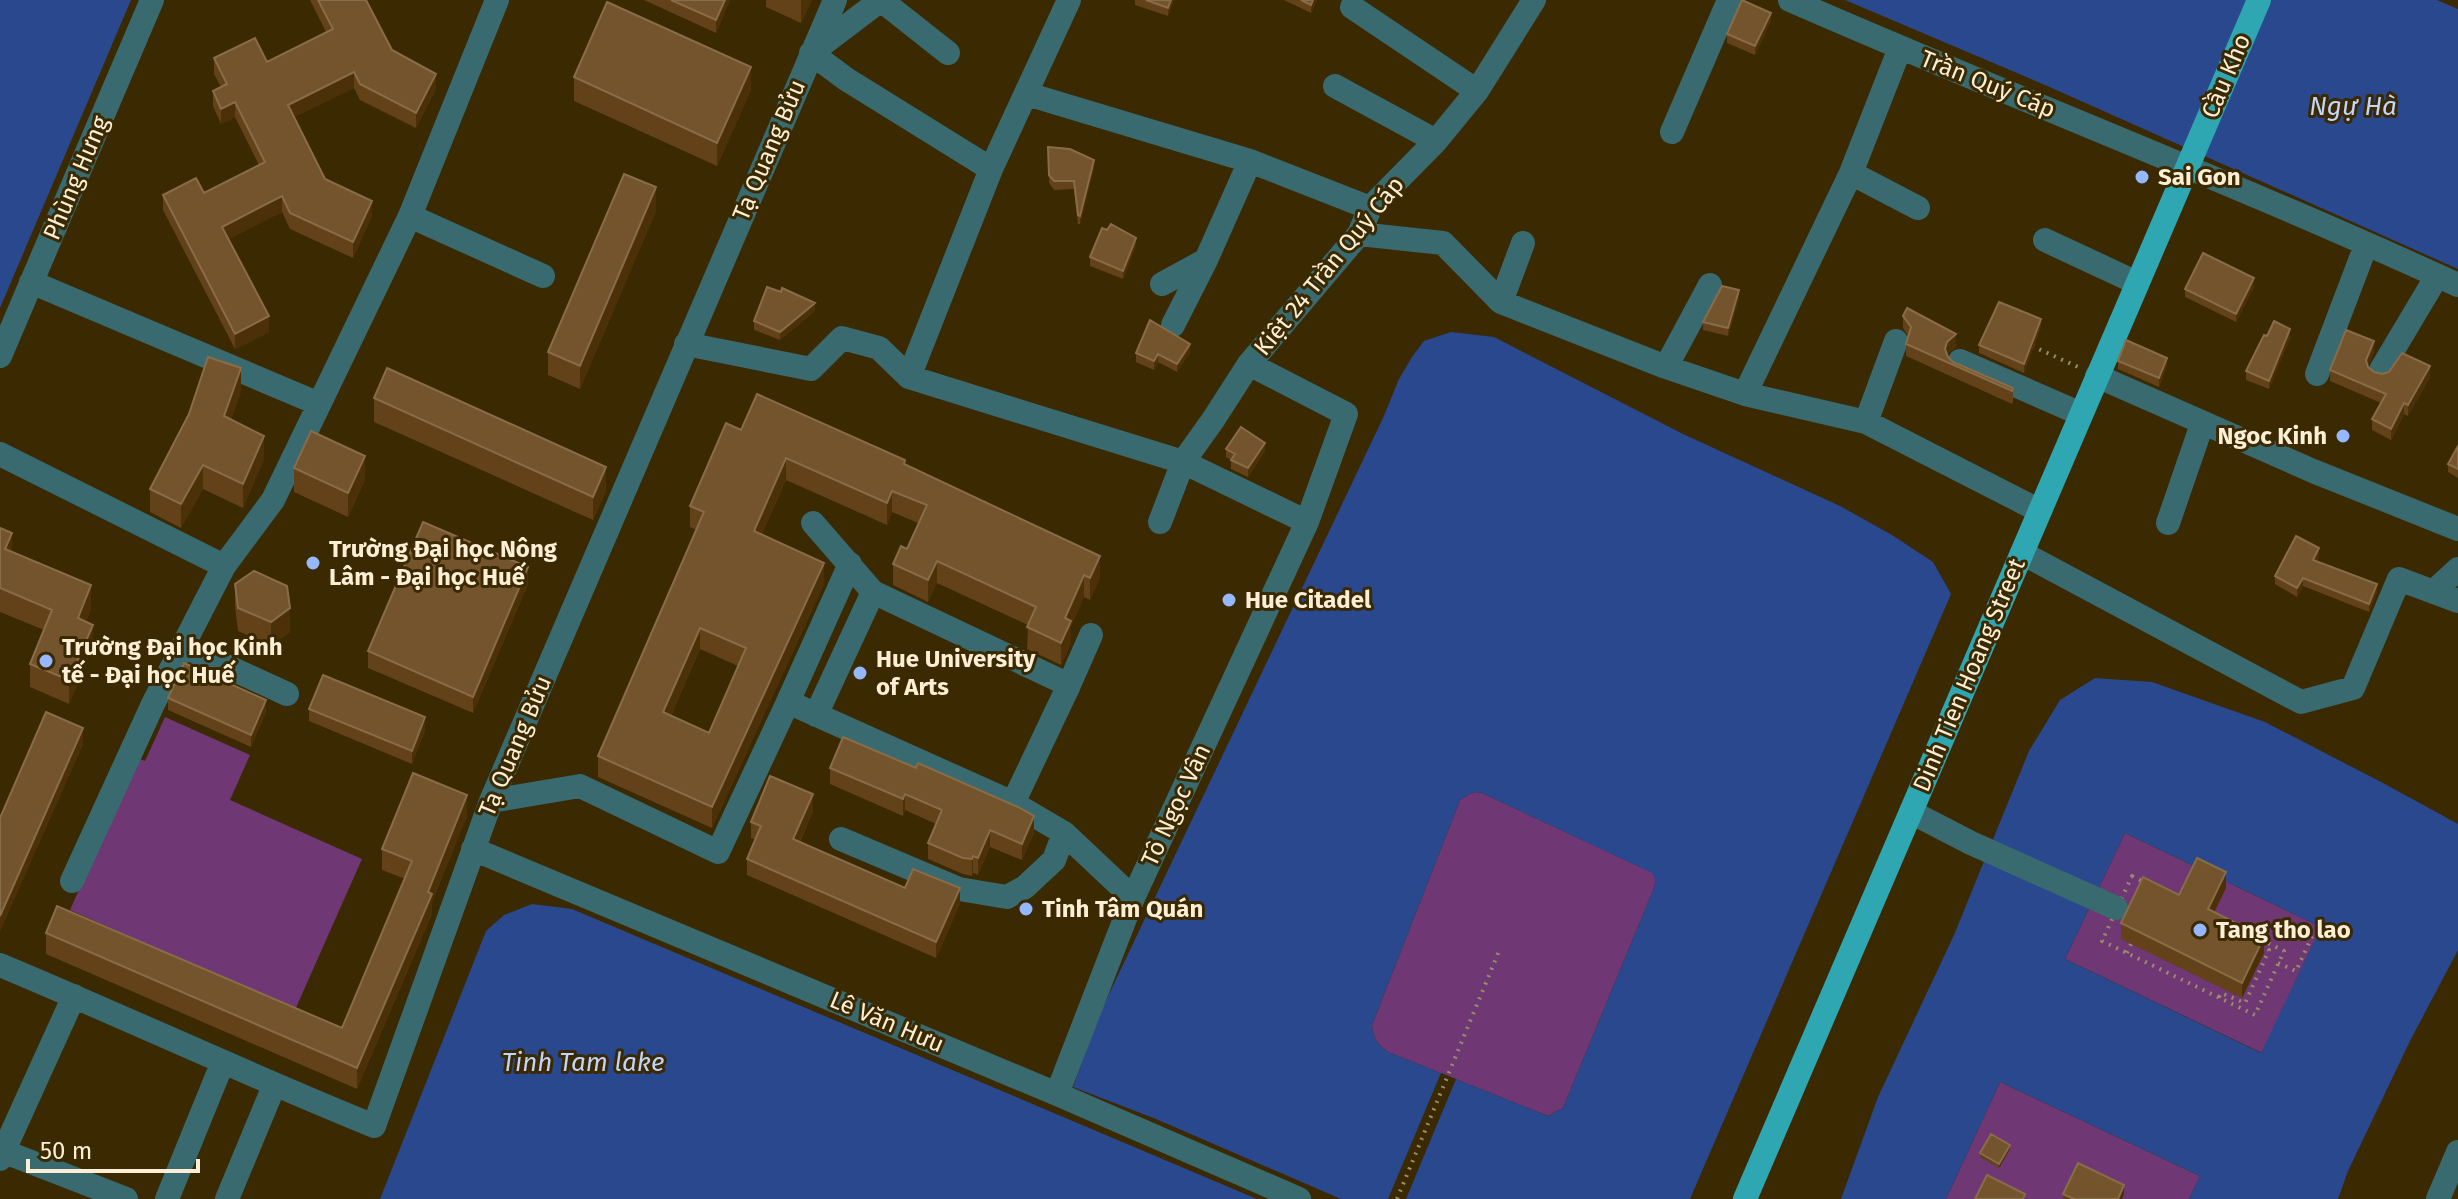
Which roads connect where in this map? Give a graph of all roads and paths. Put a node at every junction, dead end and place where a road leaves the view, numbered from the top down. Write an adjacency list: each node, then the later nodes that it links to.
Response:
1 (152, 0): 33 (street, Phùng Hưng)
2 (497, 0): 25 (street)
3 (835, 0): 12 (street, Tạ Quang Bửu)
4 (881, 0): 12 (street); 13 (street)
5 (1069, 0): 16 (street)
6 (1534, 0): 15 (street, Kiệt 24 Trần Quý Cáp)
7 (1729, 0): 17 (street)
8 (1790, 0): 11 (street, Trần Quý Cáp)
9 (2259, 0): 19 (main road, Cầu Kho)
10 (1352, 7): 15 (street)
11 (1900, 48): 19 (street, Trần Quý Cáp); 22 (street)
12 (811, 53): 21 (street); 41 (street, Tạ Quang Bửu)
13 (948, 53)
14 (1335, 86): 18 (street)
15 (1477, 91): 18 (street, Kiệt 24 Trần Quý Cáp)
16 (1027, 94): 20 (street); 21 (street)
17 (1672, 132)
18 (1436, 141): 23 (street, Kiệt 24 Trần Quý Cáp)
19 (2190, 158): 29 (street); 34 (main road, Dinh Tien Hoang Street)
20 (1250, 161): 23 (street); 30 (street)
21 (991, 169): 49 (street)
22 (1851, 173): 24 (street); 50 (street)
23 (1370, 208): 26 (street, Kiệt 24 Trần Quý Cáp)
24 (1918, 208)
25 (410, 216): 31 (street); 51 (street)
26 (1359, 234): 37 (street); 44 (street, Kiệt 24 Trần Quý Cáp)
27 (2045, 240): 34 (street)
28 (1523, 243): 37 (street)
29 (2366, 245): 32 (street); 47 (street)
30 (1206, 260): 35 (street); 38 (street)
31 (543, 276)
32 (2448, 280): 46 (street)
33 (31, 282): 42 (street, Phùng Hưng); 51 (street)
34 (2137, 283): 48 (main road, Dinh Tien Hoang Street)
35 (1162, 284)
36 (1710, 285): 45 (street)
37 (1501, 302): 45 (street)
38 (1173, 325)
39 (1896, 341): 53 (street)
40 (2026, 343): 48 (path)
41 (686, 344): 49 (street); 76 (street, Tạ Quang Bửu)
42 (0, 356)
43 (1960, 361): 52 (street)
44 (1249, 364): 56 (street, Kiệt 24 Trần Quý Cáp); 59 (street, Tô Ngọc Vân)
45 (1666, 367): 50 (street)
46 (2381, 370)
47 (2317, 374)
48 (2097, 376): 52 (main road, Dinh Tien Hoang Street); 62 (street)
49 (909, 377): 56 (street)
50 (1745, 394): 53 (street)
51 (319, 404): 65 (street)
52 (2081, 414): 57 (main road, Dinh Tien Hoang Street)
53 (1866, 422): 57 (street)
54 (2199, 433): 61 (street)
55 (0, 454): 65 (street)
56 (1183, 462): 58 (street, Kiệt 24 Trần Quý Cáp); 59 (street)
57 (2040, 511): 63 (main road, Dinh Tien Hoang Street)
58 (1160, 522)
59 (1307, 522): 84 (street, Tô Ngọc Vân)
60 (813, 523): 64 (street)
61 (2168, 523)
62 (2458, 529)
63 (2022, 553): 68 (street); 78 (main road, Dinh Tien Hoang Street)
64 (850, 564): 67 (street); 74 (street)
65 (224, 566): 71 (street)
66 (2458, 569): 68 (street)
67 (873, 592): 72 (street); 75 (street)
68 (2433, 592): 69 (street)
69 (2458, 601)
70 (1091, 635): 72 (street)
71 (183, 646): 73 (street); 82 (street)
72 (1069, 685): 77 (street)
73 (287, 694)
74 (788, 702): 75 (street); 76 (street)
75 (816, 715): 77 (street)
76 (491, 801): 81 (street, Tạ Quang Bửu)
77 (1013, 803): 79 (street)
78 (1911, 812): 86 (street); 110 (main road, Dinh Tien Hoang Street)
79 (1064, 833): 80 (street); 84 (street)
80 (841, 839)
81 (473, 849): 101 (street, Tạ Quang Bửu); 102 (street, Lê Văn Hưu)
82 (72, 881)
83 (2158, 888): 85 (path); 86 (path); 87 (path)
84 (1133, 898): 102 (street, Tô Ngọc Vân)
85 (2154, 898)
86 (2107, 904): 91 (path)
87 (2246, 932): 92 (path); 95 (path)
88 (2313, 934): 92 (path)
89 (2125, 938): 91 (path)
90 (1499, 951): 109 (path)
91 (2127, 953): 99 (path)
92 (2278, 963): 99 (path)
93 (0, 965): 98 (street, Tạ Quang Bửu)
94 (2250, 973): 95 (path)
95 (2257, 977): 99 (path)
96 (2228, 988): 97 (path)
97 (2241, 995)
98 (74, 996): 100 (street, Tạ Quang Bửu); 104 (street)
99 (2219, 997)
100 (222, 1064): 101 (street, Tạ Quang Bửu); 106 (street)
101 (274, 1086): 107 (street)
102 (1057, 1094): 108 (street, Lê Văn Hưu)
103 (2458, 1152): 111 (street)
104 (1, 1153): 105 (street)
105 (126, 1199)
106 (167, 1199)
107 (227, 1199)
108 (1299, 1199)
109 (1397, 1199)
110 (1745, 1199)
111 (2438, 1199)

